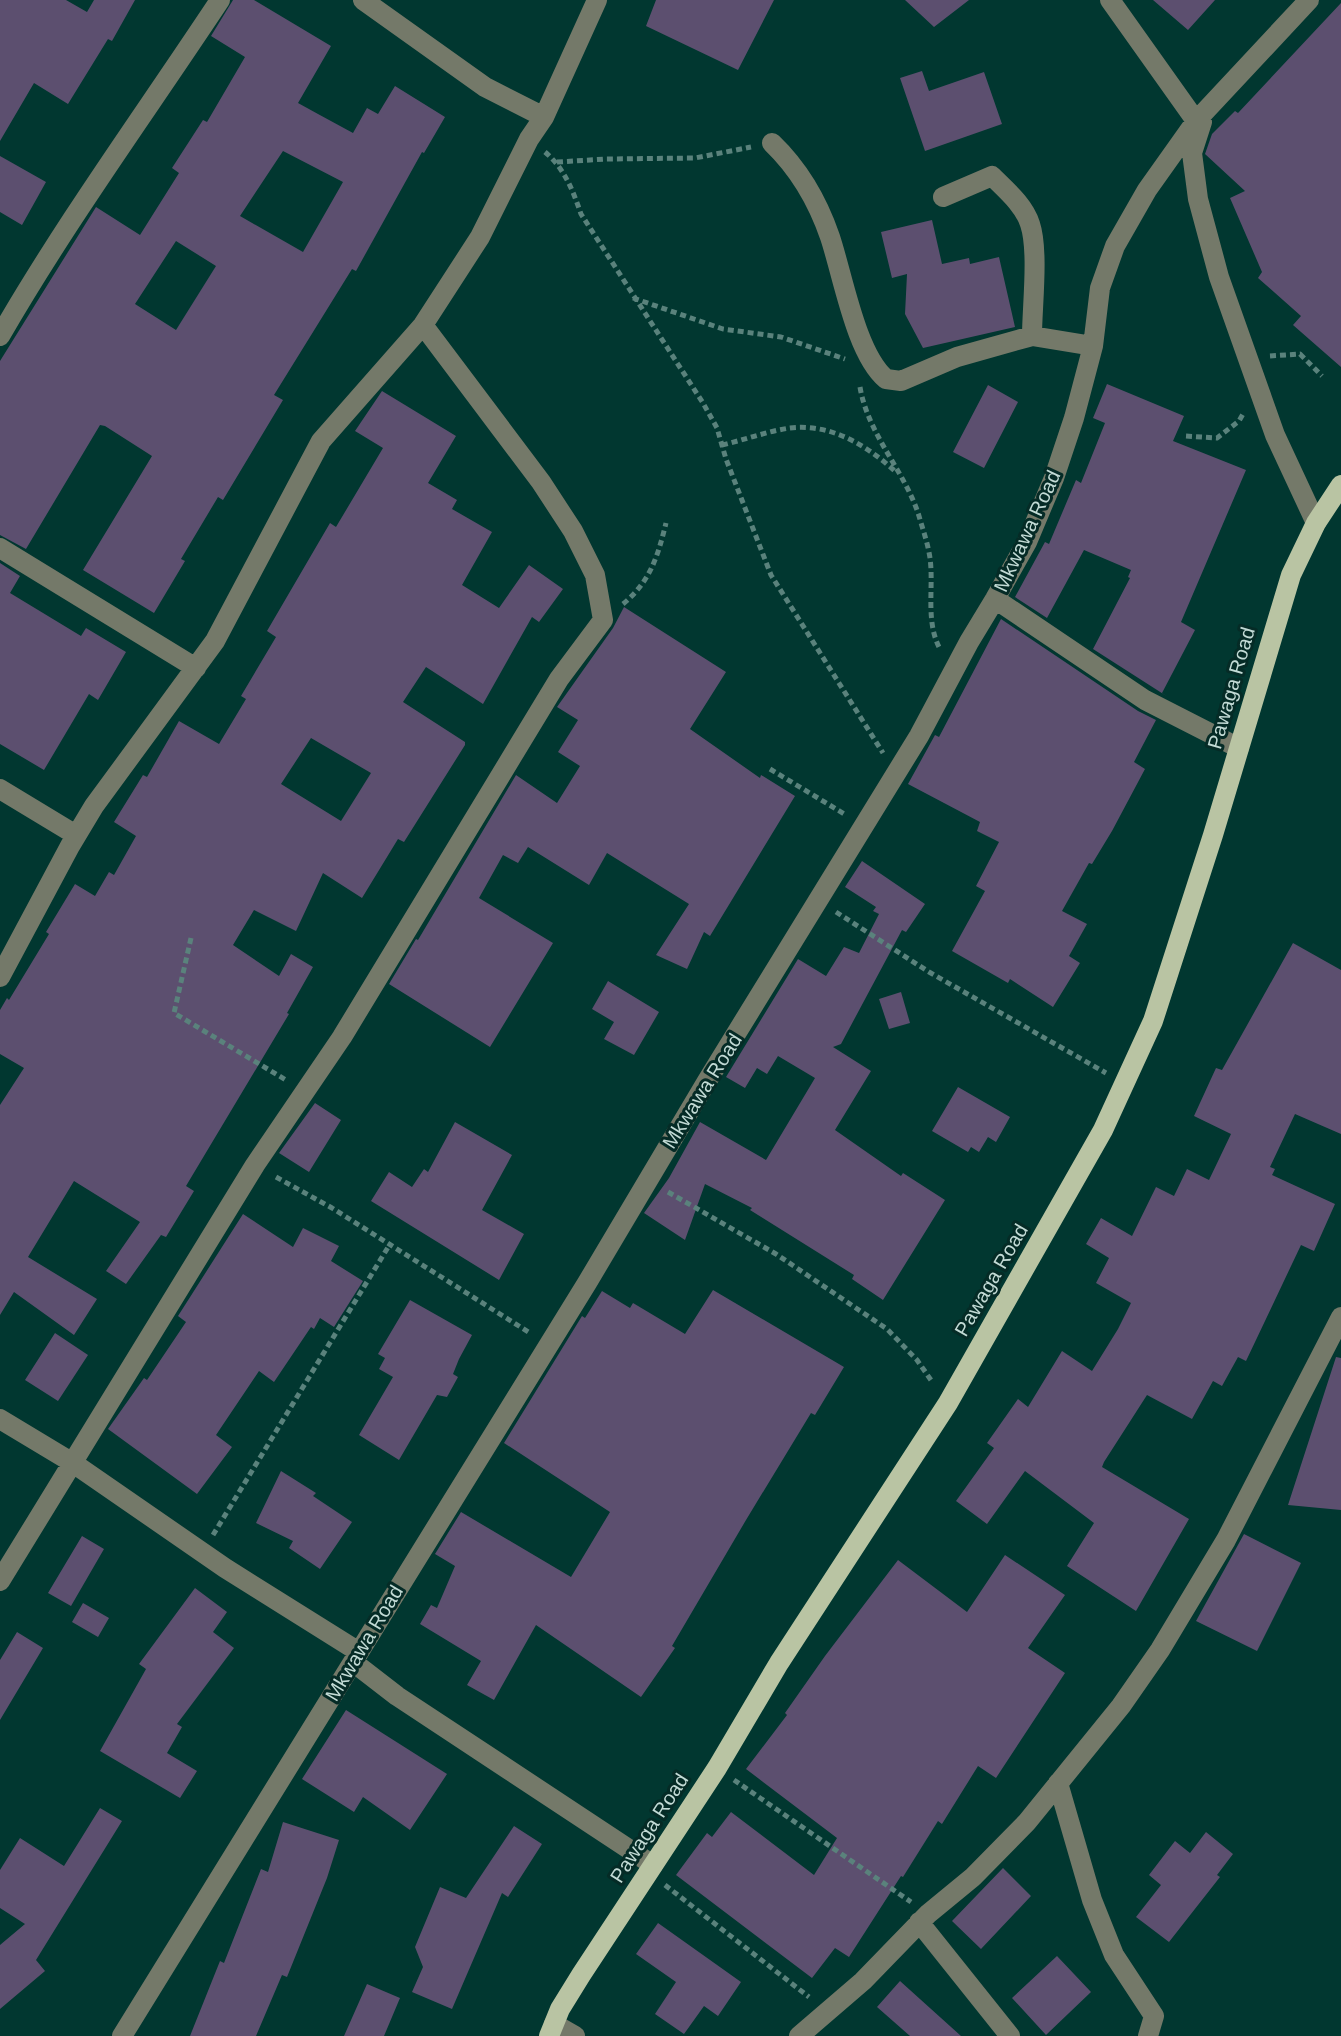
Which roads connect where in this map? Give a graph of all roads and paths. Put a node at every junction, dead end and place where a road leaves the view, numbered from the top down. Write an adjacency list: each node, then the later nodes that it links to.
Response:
1 (220, 0): 14 (street)
2 (363, 0): 6 (street)
3 (597, 0): 6 (street)
4 (1110, 0): 7 (street)
5 (1309, 0): 7 (street, Mkwawa Road)
6 (544, 117): 8 (street)
7 (1200, 117): 17 (street, Mkwawa Road); 20 (street)
8 (529, 139): 10 (path); 13 (street)
9 (772, 143): 10 (path); 16 (street)
10 (557, 162): 12 (path)
11 (943, 197): 15 (street)
12 (633, 298): 18 (path); 22 (path)
13 (423, 325): 29 (street); 30 (street)
14 (0, 336)
15 (1032, 336): 16 (street); 17 (street)
16 (862, 338): 23 (path)
17 (1093, 346): 28 (street, Mkwawa Road)
18 (848, 360)
19 (1322, 376): 20 (path)
20 (1258, 389): 21 (path); 26 (street)
21 (1186, 436)
22 (722, 446): 23 (path); 34 (path)
23 (903, 479): 31 (path)
24 (1341, 485): 26 (main road, Pawaga Road)
25 (666, 523): 29 (path)
26 (1316, 523): 32 (main road, Pawaga Road)
27 (0, 548): 30 (street)
28 (995, 599): 31 (street, Mkwawa Road); 32 (street)
29 (603, 620): 42 (street)
30 (196, 668): 37 (street)
31 (953, 675): 34 (street, Mkwawa Road)
32 (1239, 748): 41 (main road, Pawaga Road)
33 (770, 769): 36 (path)
34 (896, 774): 36 (street, Mkwawa Road)
35 (0, 789): 37 (street)
36 (865, 825): 38 (street, Mkwawa Road)
37 (76, 835): 40 (street)
38 (819, 900): 41 (path); 44 (street, Mkwawa Road)
39 (191, 938): 42 (path)
40 (0, 977)
41 (1124, 1083): 48 (main road, Pawaga Road)
42 (304, 1090): 43 (street)
43 (255, 1165): 45 (path); 50 (street)
44 (647, 1181): 47 (street, Mkwawa Road); 48 (path)
45 (390, 1244): 47 (path); 51 (path)
46 (1341, 1317): 55 (street)
47 (547, 1344): 53 (street, Mkwawa Road)
48 (948, 1403): 54 (main road, Pawaga Road)
49 (0, 1419): 50 (street)
50 (73, 1463): 51 (street); 52 (street)
51 (203, 1553): 53 (street)
52 (0, 1581)
53 (356, 1657): 56 (street); 60 (street, Mkwawa Road)
54 (717, 1768): 56 (main road, Pawaga Road); 57 (path)
55 (1058, 1783): 57 (street); 64 (street)
56 (651, 1868): 58 (path); 59 (main road, Pawaga Road)
57 (924, 1918): 58 (street); 63 (street)
58 (829, 2012): 62 (street)
59 (552, 2030): 61 (street)
60 (122, 2036)
61 (575, 2036)
62 (799, 2036)
63 (1010, 2036)
64 (1148, 2036)

